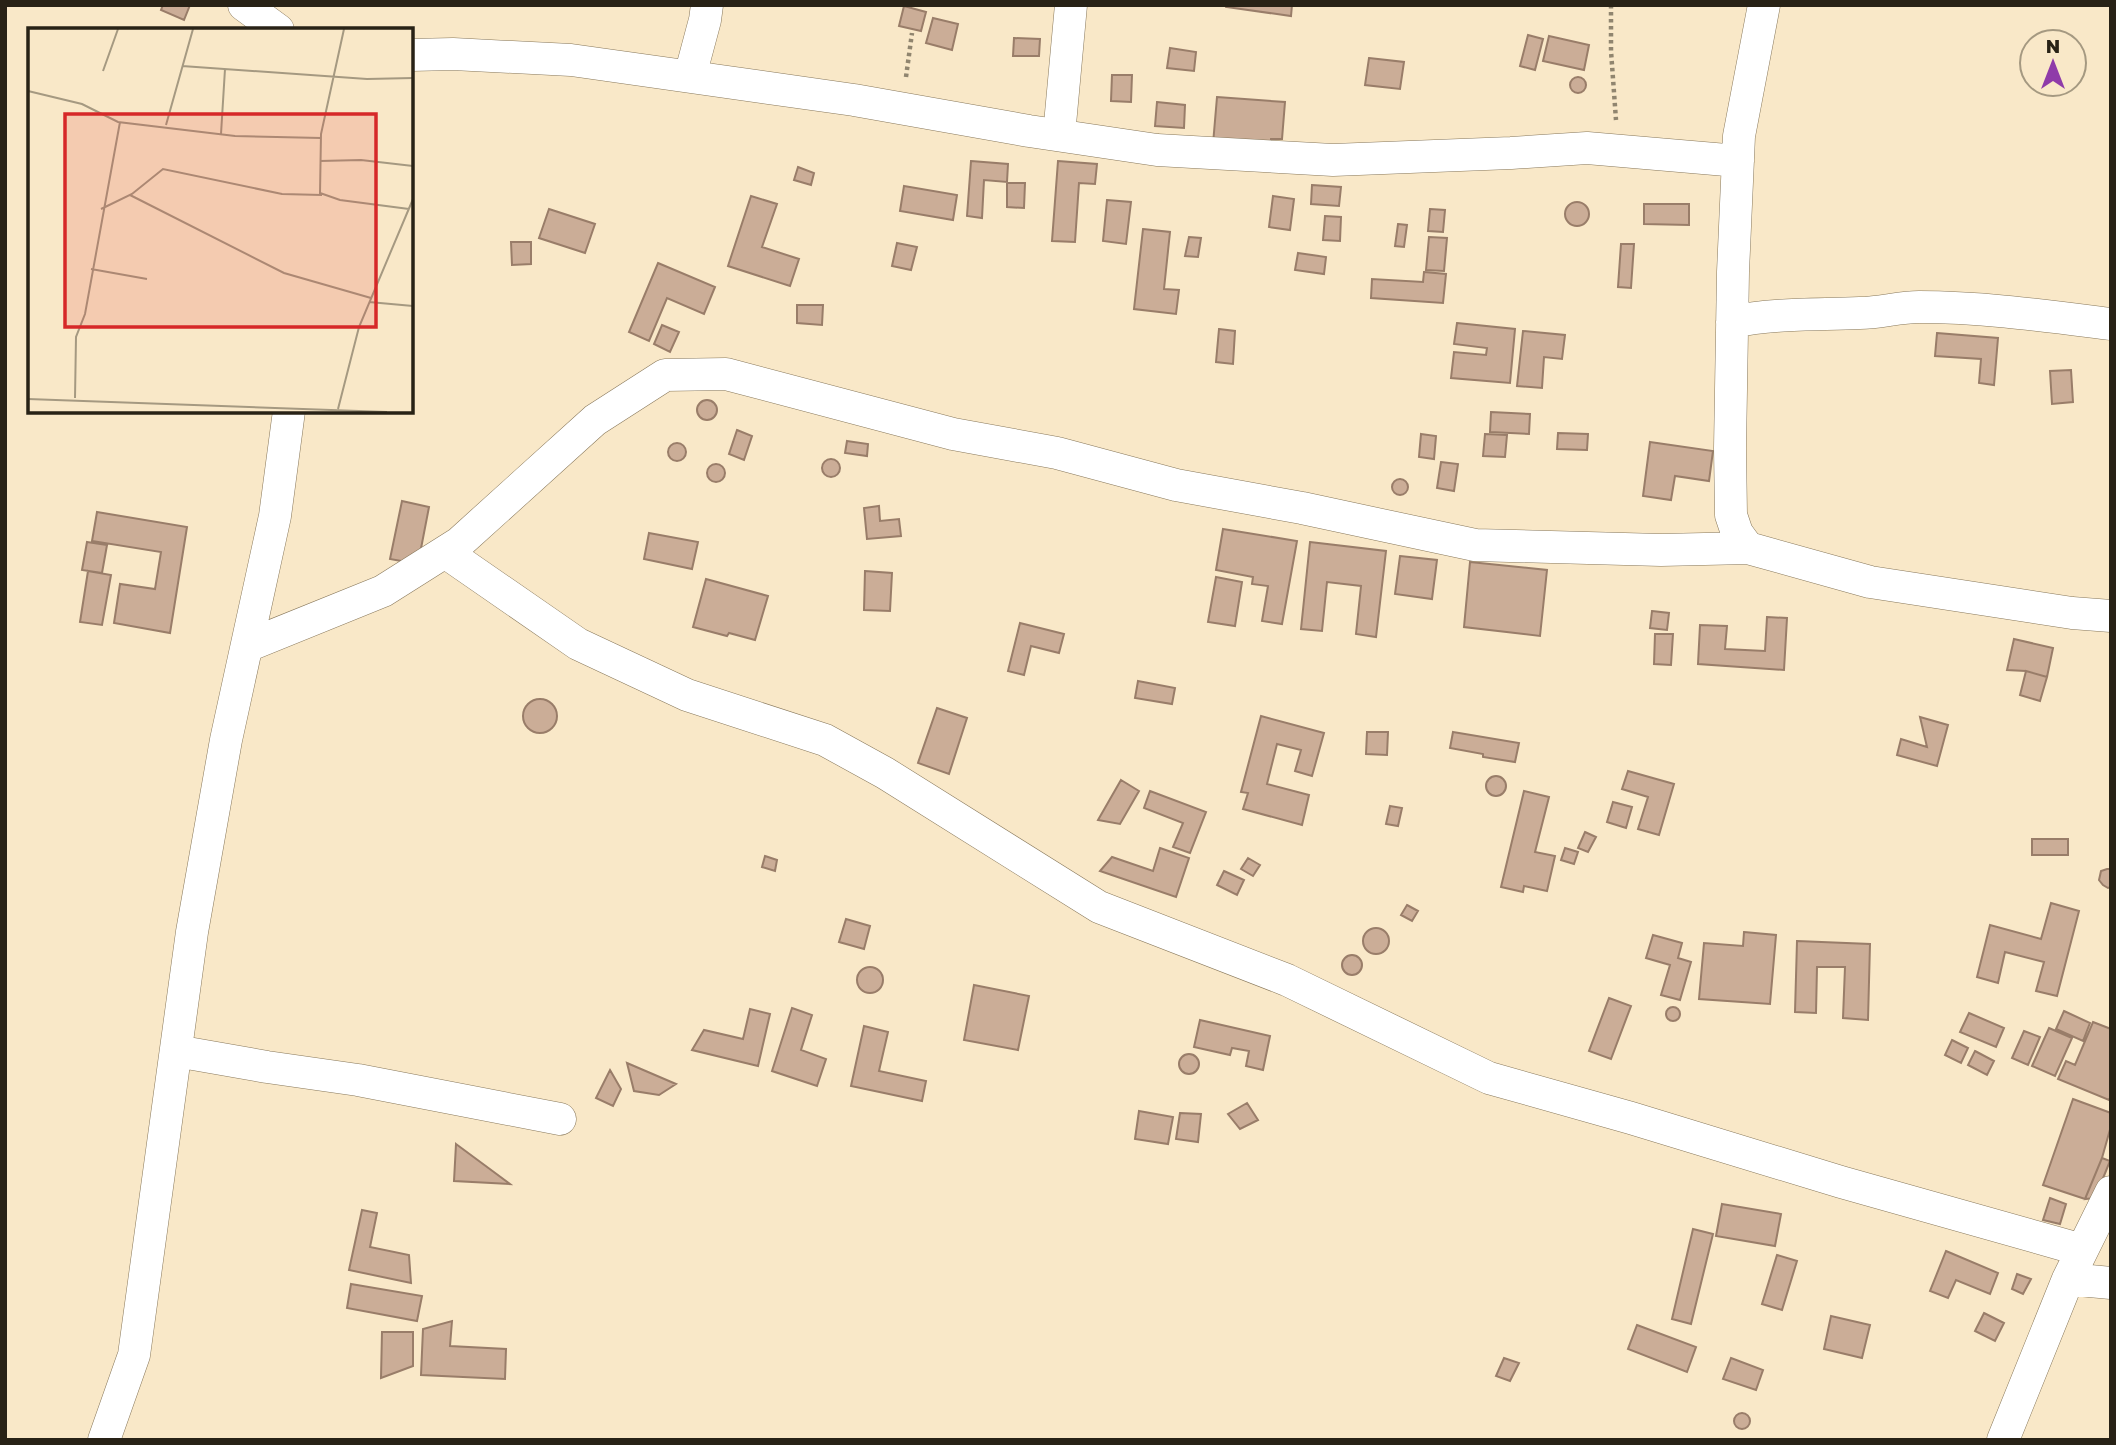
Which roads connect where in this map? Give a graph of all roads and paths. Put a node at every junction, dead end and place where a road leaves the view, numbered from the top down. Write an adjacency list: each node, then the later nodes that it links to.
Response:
1 (244, 5): 6 (street)
2 (706, 5): 9 (street)
3 (1071, 5): 11 (street)
4 (1611, 5): 12 (path)
5 (1764, 5): 13 (street)
6 (275, 28)
7 (912, 33): 10 (path)
8 (413, 55): 9 (street)
9 (690, 76): 10 (street)
10 (903, 109): 11 (street)
11 (1059, 135): 12 (street)
12 (1616, 150): 13 (street)
13 (1738, 162): 14 (street)
14 (1732, 322): 15 (street); 17 (street)
15 (2111, 324)
16 (289, 413): 20 (street)
17 (1748, 548): 18 (street); 19 (street)
18 (444, 552): 20 (street); 24 (street)
19 (2111, 617)
20 (247, 646): 21 (street)
21 (176, 1051): 22 (street); 27 (street)
22 (560, 1119)
23 (2111, 1192): 24 (street)
24 (2082, 1250): 25 (street)
25 (2068, 1279): 26 (street); 28 (street)
26 (2111, 1283)
27 (104, 1440)
28 (2003, 1440)

